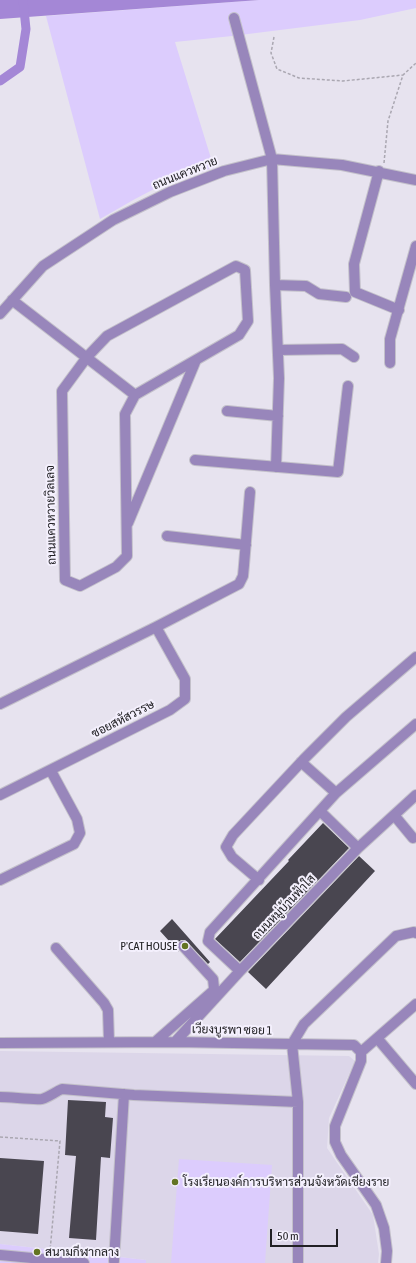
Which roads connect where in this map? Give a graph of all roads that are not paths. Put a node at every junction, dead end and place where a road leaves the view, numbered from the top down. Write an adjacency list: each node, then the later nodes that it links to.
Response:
1 (234, 18): 2 (street)
2 (272, 159): 3 (street, ถนนแควหวาย); 6 (street); 8 (street, ถนนแควหวาย)
3 (381, 172): 4 (street, ถนนแควหวาย); 9 (street)
4 (416, 178)
5 (416, 246): 9 (street)
6 (275, 285): 7 (street); 11 (street)
7 (346, 297)
8 (12, 300): 10 (street, ถนนแควหวาย); 12 (street)
9 (399, 310): 15 (street)
10 (0, 314)
11 (278, 350): 13 (street); 19 (street)
12 (87, 357): 14 (street, ถนนแควหวายวิลเลจ); 17 (street); 23 (street, ถนนแควหวายวิลเลจ)
13 (354, 357)
14 (196, 360): 17 (street, ถนนแควหวายวิลเลจ); 23 (street, ถนนแควหวายวิลเลจ)
15 (390, 363)
16 (348, 386): 21 (street)
17 (135, 395): 23 (street, ถนนแควหวายวิลเลจ)
18 (227, 411): 19 (street)
19 (278, 416): 21 (street)
20 (195, 460): 21 (street)
21 (276, 467)
22 (250, 492): 25 (street)
23 (126, 527)
24 (168, 536): 25 (street)
25 (246, 545): 26 (street)
26 (156, 627): 28 (street); 31 (street, ซอยสหัสวรรษ)
27 (416, 657): 30 (street)
28 (0, 704)
29 (416, 724): 32 (street)
30 (302, 762): 32 (street); 40 (street)
31 (51, 771): 34 (street, ซอยสหัสวรรษ); 39 (street)
32 (336, 793): 35 (street)
33 (416, 794): 36 (street, ถนนหมู่บ้านฟ้าใส)
34 (0, 795)
35 (320, 811): 38 (street); 40 (street)
36 (394, 815): 37 (street); 38 (street, ถนนหมู่บ้านฟ้าใส)
37 (413, 838)
38 (358, 848): 44 (street, ถนนหมู่บ้านฟ้าใส)
39 (0, 880)
40 (259, 880): 44 (street)
41 (416, 933): 51 (street)
42 (183, 946): 48 (street)
43 (56, 948): 47 (street)
44 (240, 971): 49 (street, ถนนหมู่บ้านฟ้าใส)
45 (416, 1004): 46 (street)
46 (377, 1038): 52 (street); 53 (street)
47 (109, 1042): 48 (street, เวียงบูรพา ซอย 1); 50 (street, เวียงบูรพา ซอย 1)
48 (155, 1042): 49 (street, เวียงบูรพา ซอย 1)
49 (175, 1042): 51 (street, เวียงบูรพา ซอย 1)
50 (0, 1043)
51 (292, 1044): 52 (street, เวียงบูรพา ซอย 1); 56 (street)
52 (361, 1052): 61 (street)
53 (416, 1084)
54 (124, 1094): 55 (street); 56 (street); 58 (street)
55 (0, 1096)
56 (298, 1102): 60 (street)
57 (0, 1255): 59 (street)
58 (113, 1262)
59 (84, 1263)
60 (298, 1263)
61 (386, 1263)

